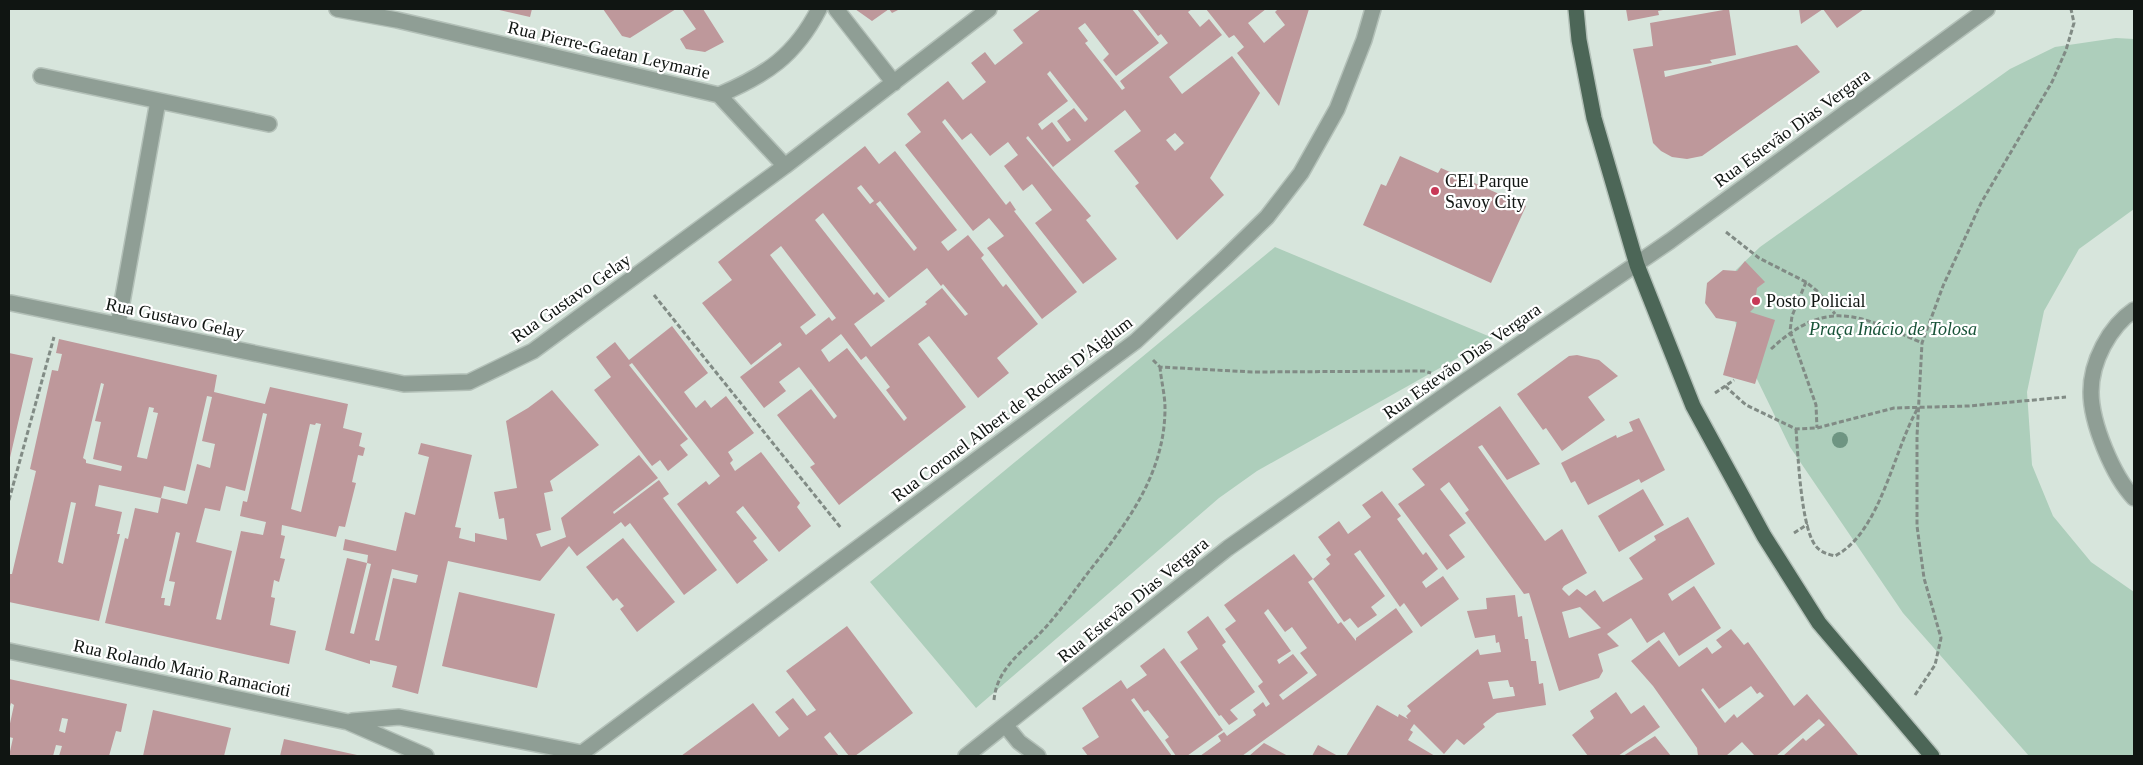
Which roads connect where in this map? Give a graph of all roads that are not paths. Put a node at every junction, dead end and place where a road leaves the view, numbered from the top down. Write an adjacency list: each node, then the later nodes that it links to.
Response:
1 (337, 9): 8 (street, Rua Pierre-Gaetan Leymarie)
2 (818, 9): 11 (street)
3 (836, 9): 10 (street)
4 (989, 9): 10 (street, Rua Gustavo Gelay)
5 (1373, 9): 23 (street, Rua Coronel Albert de Rochas D'Aiglum)
6 (1576, 9): 15 (main road)
7 (1987, 9): 15 (street, Rua Estevão Dias Vergara)
8 (393, 14): 11 (street, Rua Pierre-Gaetan Leymarie)
9 (41, 76): 12 (street)
10 (894, 83): 14 (street, Rua Gustavo Gelay)
11 (719, 95): 14 (street, Rua Pierre-Gaetan Leymarie)
12 (158, 101): 13 (street); 18 (street)
13 (269, 124)
14 (785, 166): 18 (street, Rua Gustavo Gelay)
15 (1637, 265): 22 (street, Rua Estevão Dias Vergara); 27 (main road)
16 (11, 304): 18 (street, Rua Gustavo Gelay)
17 (2134, 310): 19 (street)
18 (118, 326)
19 (2134, 498)
20 (9, 651): 21 (street, Rua Rolando Mario Ramacioti)
21 (348, 722): 23 (street, Rua Rolando Mario Ramacioti); 24 (street, Rua Rolando Mario Ramacioti)
22 (1006, 726): 25 (street, Rua Estevão Dias Vergara); 26 (street)
23 (580, 754)
24 (426, 756)
25 (966, 756)
26 (1038, 756)
27 (1932, 756)

